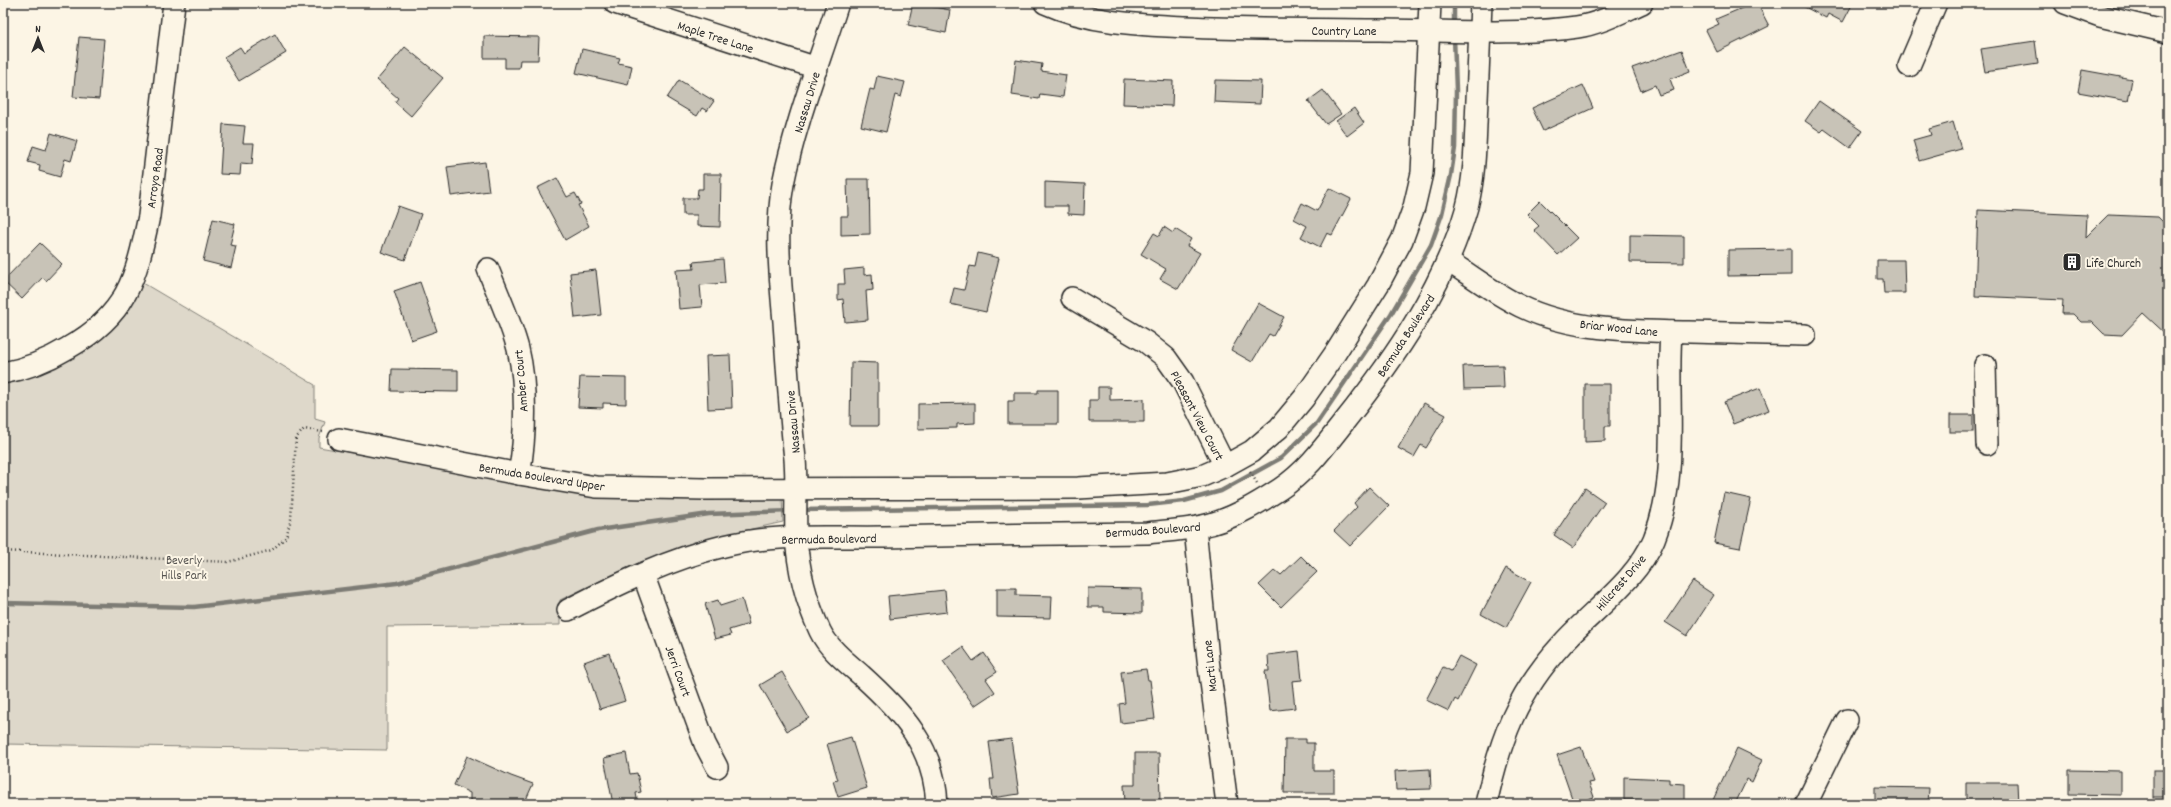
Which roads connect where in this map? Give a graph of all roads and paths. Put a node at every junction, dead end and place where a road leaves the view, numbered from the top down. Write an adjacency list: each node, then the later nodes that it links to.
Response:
1 (174, 3): 21 (street, Arroyo Road)
2 (615, 3): 14 (street, Maple Tree Lane)
3 (838, 3): 14 (street, Nassau Drive)
4 (1045, 3): 10 (street, Country Lane)
5 (1430, 3): 10 (street)
6 (1481, 3): 11 (street, Bermuda Boulevard)
7 (1642, 3): 11 (street, Country Lane)
8 (1936, 3): 13 (street)
9 (2065, 3): 12 (street)
10 (1437, 30): 11 (street, Country Lane); 24 (street)
11 (1472, 31): 15 (street, Bermuda Boulevard)
12 (2168, 32)
13 (1909, 66)
14 (817, 68): 28 (street, Nassau Drive)
15 (1448, 260): 18 (street, Briar Wood Lane); 30 (street, Bermuda Boulevard)
16 (488, 269): 26 (street, Amber Court)
17 (1072, 298): 24 (street, Pleasant View Court)
18 (1671, 332): 19 (street, Briar Wood Lane); 38 (street, Hillcrest Drive)
19 (1805, 335)
20 (1985, 365): 23 (street)
21 (3, 373)
22 (339, 439): 26 (street, Bermuda Boulevard Upper); 31 (path)
23 (1987, 444)
24 (1225, 466): 28 (street)
25 (1248, 470): 27 (path)
26 (519, 474): 28 (street, Bermuda Boulevard Upper)
27 (1261, 489)
28 (796, 494): 29 (street, Nassau Drive)
29 (796, 527): 30 (street, Bermuda Boulevard); 32 (street, Bermuda Boulevard); 36 (street, Nassau Drive)
30 (1195, 528): 37 (street, Marti Lane)
31 (3, 552)
32 (643, 574): 33 (street, Bermuda Boulevard); 35 (street, Jerri Court)
33 (568, 610)
34 (1847, 720): 39 (street)
35 (717, 767)
36 (937, 804)
37 (1227, 804)
38 (1486, 804)
39 (1806, 804)

